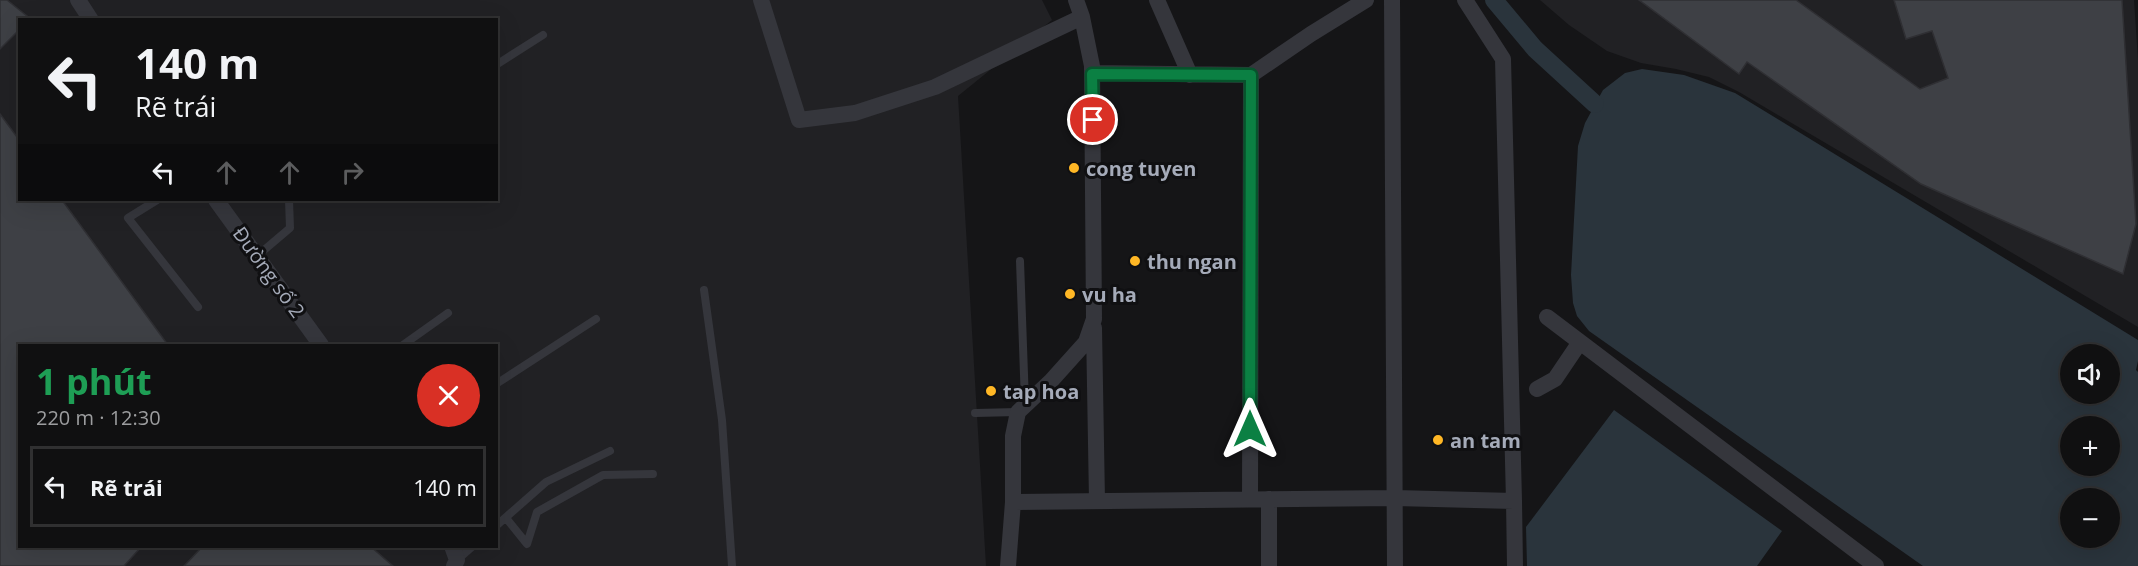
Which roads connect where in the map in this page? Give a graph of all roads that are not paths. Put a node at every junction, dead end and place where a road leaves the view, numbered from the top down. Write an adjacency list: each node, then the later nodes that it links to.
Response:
1 (78, 0): 9 (street)
2 (761, 0): 8 (street)
3 (1076, 0): 8 (street)
4 (1157, 0): 13 (street)
5 (1366, 0): 14 (street)
6 (1392, 0): 35 (street)
7 (1465, 0): 39 (street)
8 (1082, 17): 12 (street)
9 (90, 18)
10 (543, 36): 11 (lane)
11 (498, 64)
12 (1092, 74): 13 (street); 25 (street)
13 (1190, 75): 14 (street)
14 (1251, 75): 37 (street)
15 (155, 201): 21 (lane)
16 (217, 201): 18 (street, Đường số 2)
17 (289, 201): 18 (lane)
18 (257, 256): 27 (street, Đường số 2)
19 (1020, 261): 31 (lane)
20 (704, 290): 45 (lane)
21 (198, 307)
22 (448, 313): 28 (lane)
23 (1547, 317): 26 (street)
24 (596, 319): 29 (lane)
25 (1094, 319): 31 (street); 38 (street)
26 (1580, 342): 30 (street); 50 (street)
27 (320, 344)
28 (404, 344)
29 (498, 383)
30 (1537, 389)
31 (1022, 410): 32 (lane); 40 (street)
32 (975, 413)
33 (609, 450): 41 (lane)
34 (653, 474): 41 (lane)
35 (1395, 498): 36 (street); 39 (street); 48 (street)
36 (1269, 499): 37 (street); 47 (street)
37 (1250, 500): 38 (street)
38 (1097, 501): 40 (street)
39 (1514, 501): 49 (street)
40 (1013, 502): 46 (street)
41 (506, 518): 42 (lane)
42 (498, 524)
43 (470, 548): 44 (lane)
44 (456, 559)
45 (732, 566)
46 (1008, 566)
47 (1269, 566)
48 (1395, 566)
49 (1515, 566)
50 (1876, 566)

